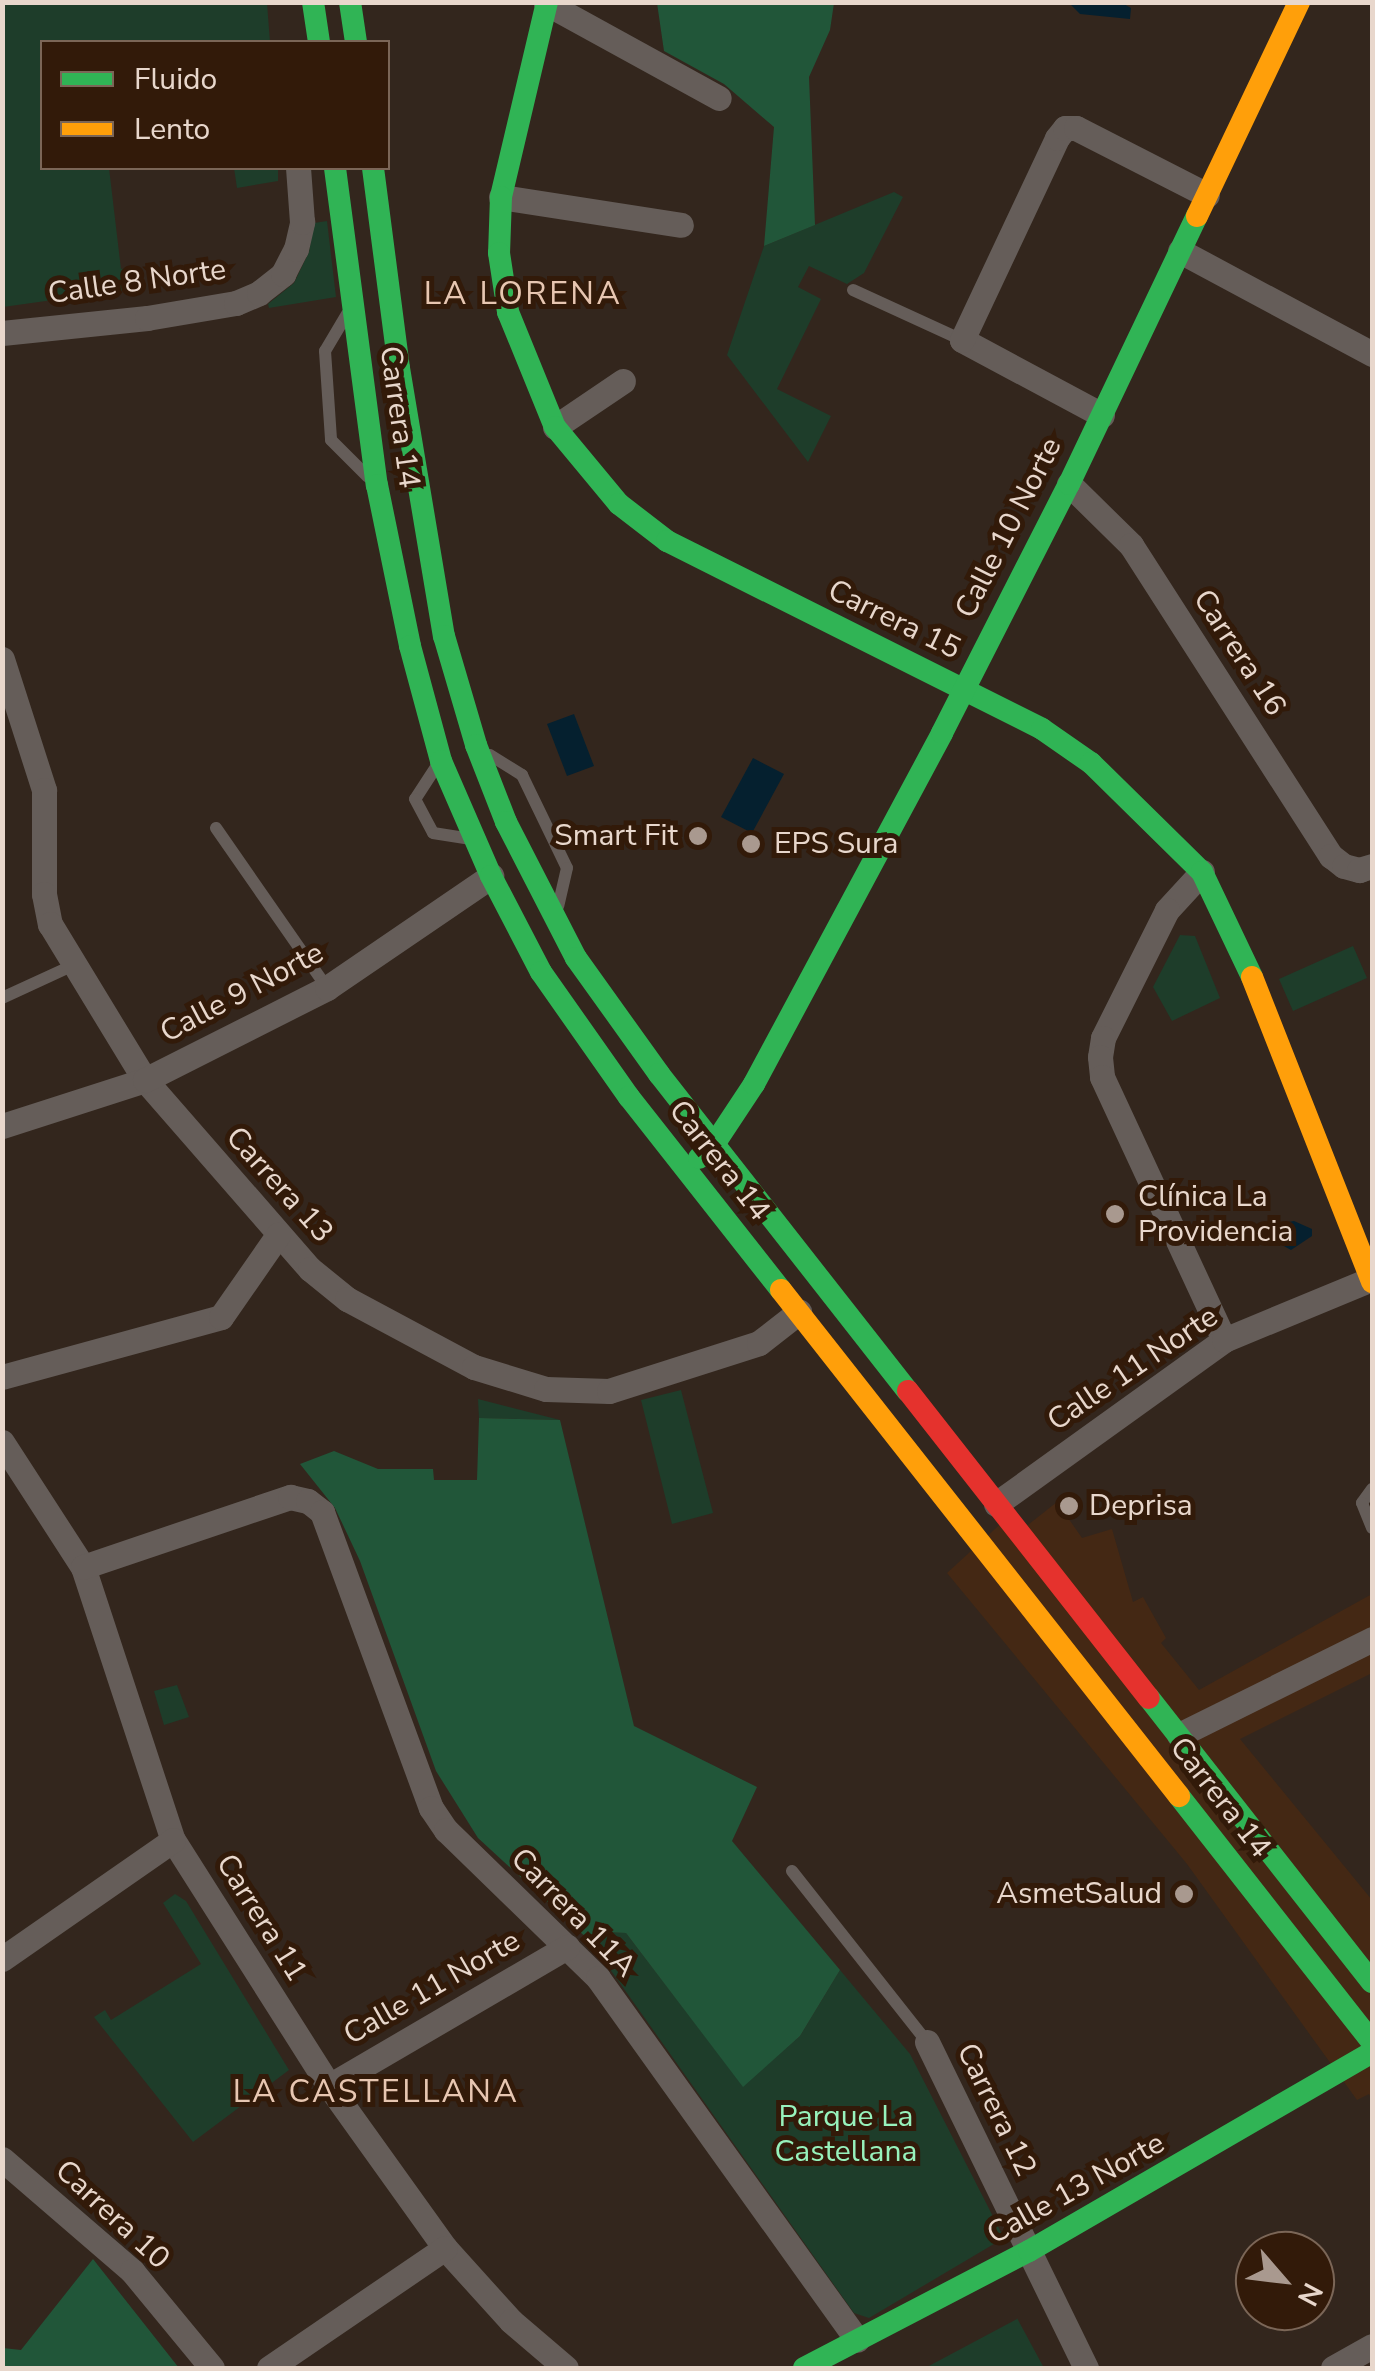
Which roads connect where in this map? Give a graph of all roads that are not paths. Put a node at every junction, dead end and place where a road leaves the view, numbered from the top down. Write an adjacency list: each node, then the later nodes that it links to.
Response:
1 (350, 2): 7 (main road)
2 (1299, 2): 12 (main road, Calle 10 Norte)
3 (546, 3): 8 (street); 13 (main road, Carrera 15)
4 (315, 9): 5 (street); 6 (main road)
5 (304, 40)
6 (320, 40)
7 (356, 40)
8 (720, 98)
9 (298, 170): 18 (street, Calle 8 Norte)
10 (335, 170): 17 (main road, Carrera 14)
11 (373, 170): 28 (main road, Carrera 14)
12 (1206, 194): 15 (main road, Calle 10 Norte); 19 (street)
13 (502, 197): 14 (street); 23 (main road, Carrera 15)
14 (681, 225)
15 (1180, 252): 20 (street); 22 (main road, Calle 10 Norte)
16 (853, 290): 19 (lane)
17 (353, 303): 25 (main road, Carrera 14); 25 (lane)
18 (2, 333)
19 (962, 340): 22 (street)
20 (1372, 354)
21 (623, 381): 23 (street)
22 (1102, 416): 24 (main road, Calle 10 Norte)
23 (555, 427): 27 (main road, Carrera 15)
24 (1069, 484): 27 (main road, Calle 10 Norte); 32 (street, Carrera 16)
25 (377, 485): 29 (main road, Carrera 14)
26 (2, 659): 36 (street, Carrera 13)
27 (964, 687): 33 (main road, Carrera 15); 41 (main road, Calle 10 Norte)
28 (476, 745): 35 (main road, Carrera 14); 35 (lane)
29 (441, 761): 31 (main road, Carrera 14); 31 (lane)
30 (216, 828): 37 (lane)
31 (474, 840): 34 (main road, Carrera 14)
32 (1372, 866)
33 (1202, 872): 44 (main road, Carrera 15); 46 (street)
34 (491, 876): 37 (street, Calle 9 Norte); 42 (main road, Carrera 14)
35 (554, 918): 41 (main road, Carrera 14)
36 (76, 964): 38 (lane); 39 (street, Carrera 13)
37 (327, 988): 39 (street, Calle 9 Norte)
38 (2, 998)
39 (144, 1080): 40 (street, Calle 9 Norte); 43 (street, Carrera 13)
40 (2, 1126)
41 (714, 1143): 42 (main road, Calle 10 Norte); 50 (main road, Carrera 14)
42 (687, 1168): 45 (main road, Carrera 14)
43 (278, 1236): 45 (street, Carrera 13); 47 (street)
44 (1372, 1280): 46 (street, Calle 11 Norte)
45 (799, 1312): 61 (main road, Carrera 14)
46 (1224, 1340): 50 (street, Calle 11 Norte)
47 (2, 1377)
48 (2, 1442): 52 (street, Carrera 11)
49 (1372, 1489): 51 (lane)
50 (996, 1504): 54 (main road, Carrera 14)
51 (1372, 1528)
52 (83, 1567): 55 (street, Carrera 11); 57 (street, Carrera 11A)
53 (1372, 1639): 54 (street)
54 (1179, 1735): 59 (main road, Carrera 14)
55 (173, 1840): 58 (street); 63 (street, Carrera 11)
56 (792, 1871): 60 (lane)
57 (567, 1947): 63 (street, Calle 11 Norte); 67 (street, Carrera 11A)
58 (2, 1959)
59 (1372, 1982)
60 (926, 2042): 66 (street, Carrera 12)
61 (1372, 2042)
62 (1372, 2052): 66 (main road, Calle 13 Norte)
63 (329, 2086): 65 (street, Carrera 11)
64 (2, 2159): 69 (street, Carrera 10)
65 (445, 2248): 70 (street); 71 (street, Carrera 11)
66 (1030, 2251): 67 (main road, Calle 13 Norte); 73 (street, Carrera 12)
67 (857, 2340): 72 (main road, Calle 13 Norte)
68 (1372, 2346): 74 (street)
69 (212, 2368)
70 (270, 2368)
71 (566, 2368)
72 (804, 2368)
73 (1086, 2368)
74 (1333, 2368)

